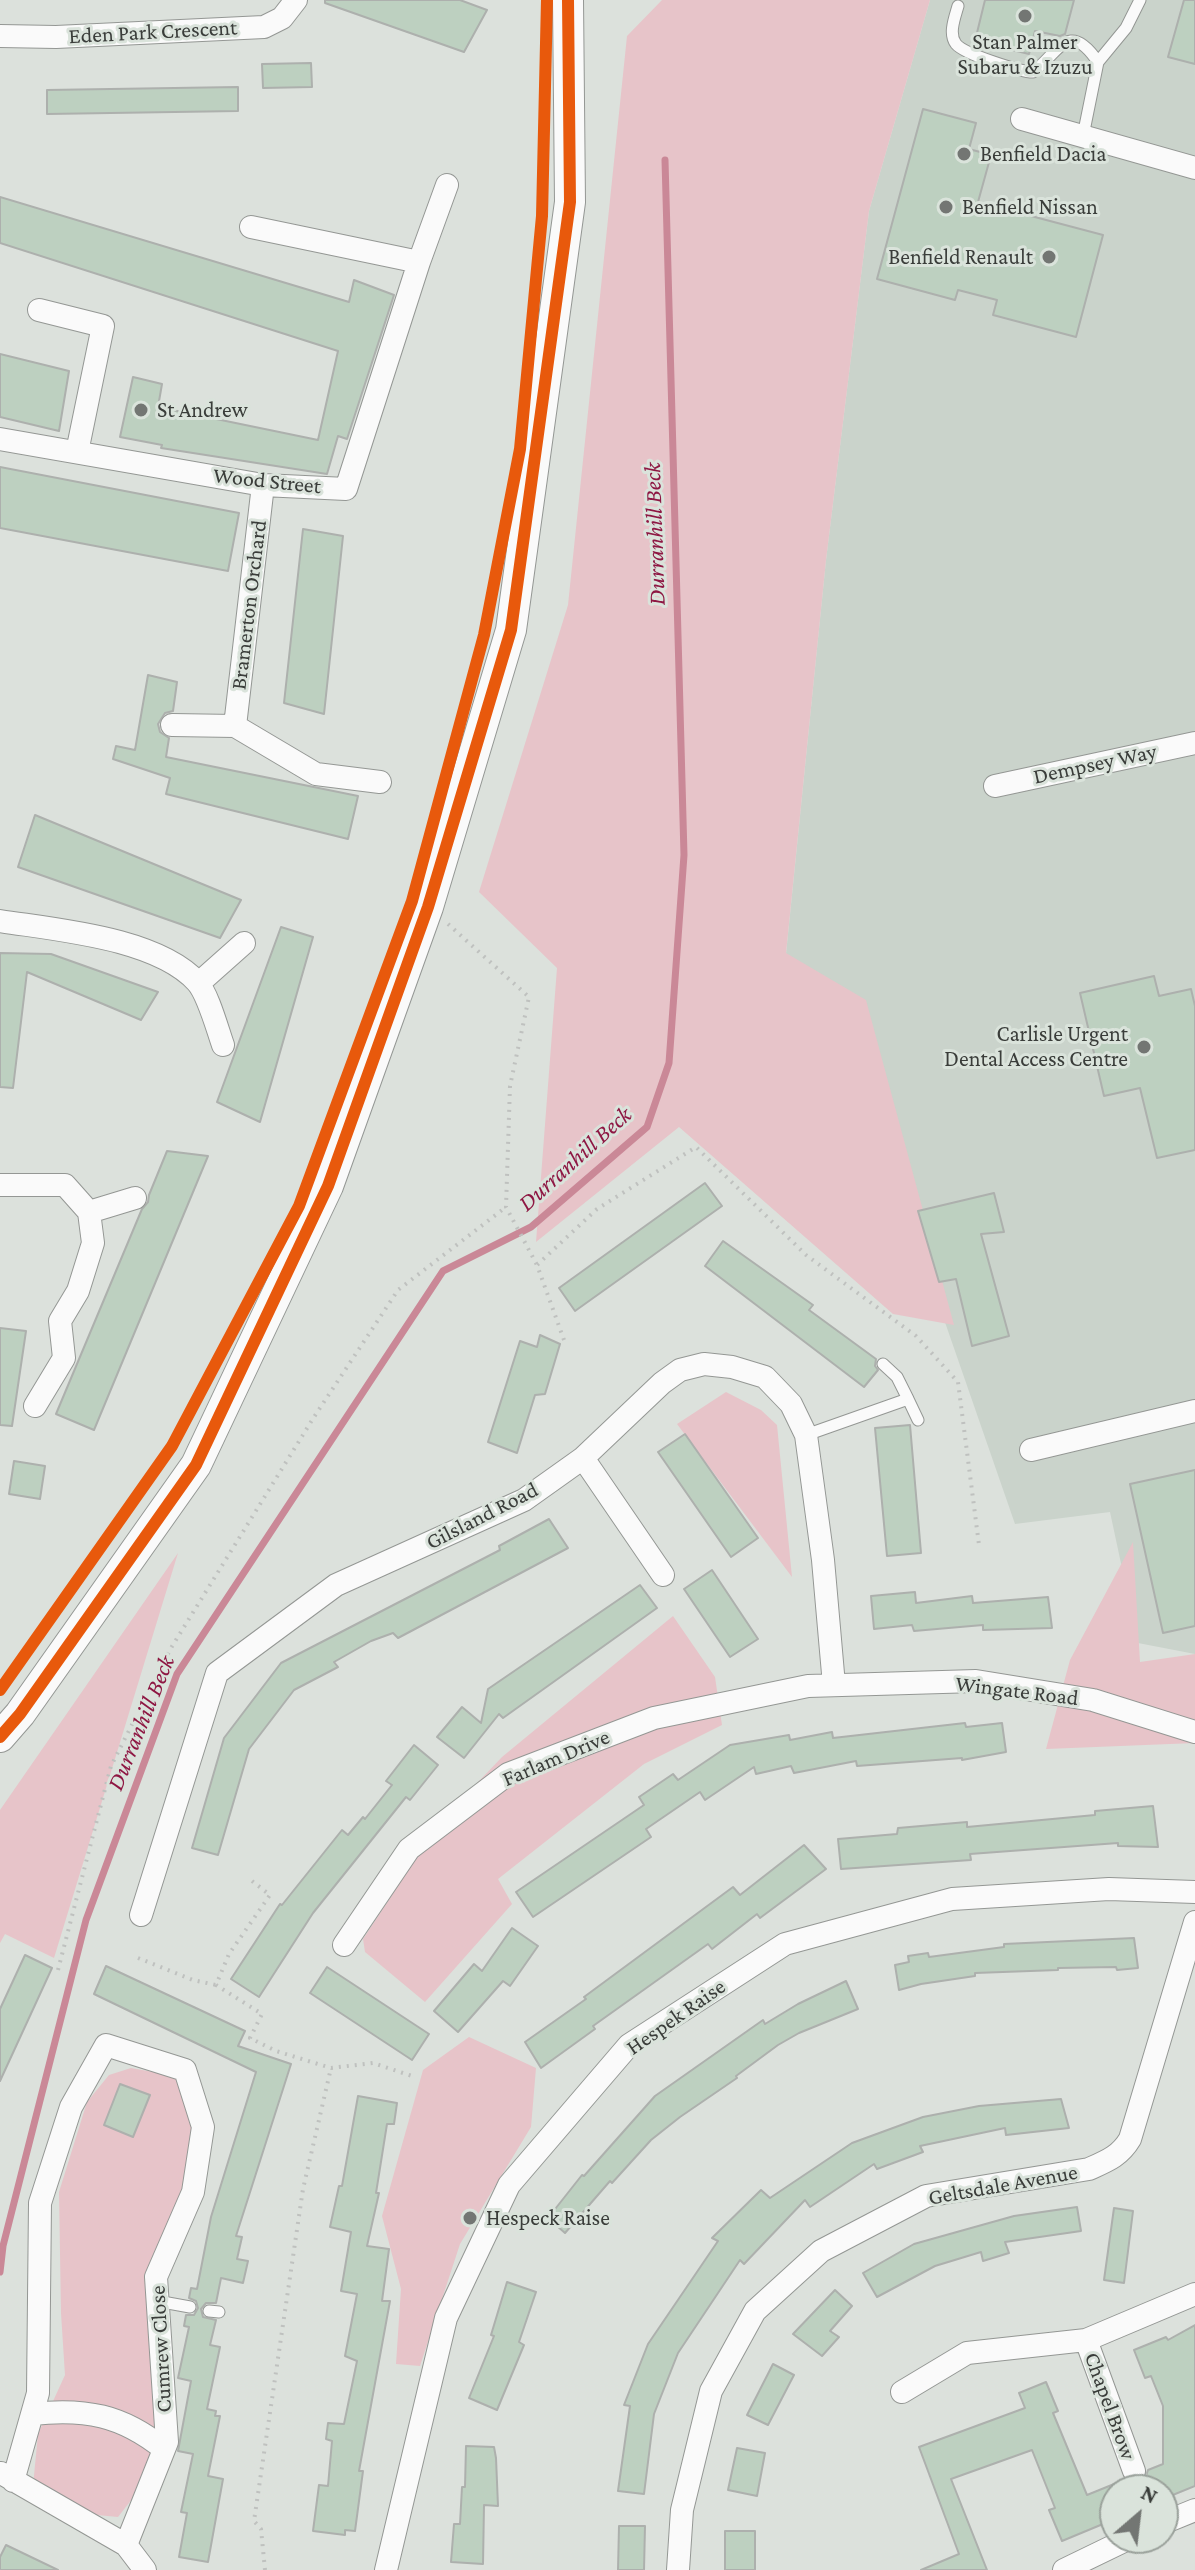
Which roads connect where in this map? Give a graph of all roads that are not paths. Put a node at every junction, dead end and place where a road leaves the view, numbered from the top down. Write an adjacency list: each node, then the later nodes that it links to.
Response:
1 (296, 0): 5 (street, Eden Park Crescent)
2 (568, 0): 40 (street)
3 (1140, 0): 6 (lane)
4 (958, 6): 6 (lane)
5 (0, 36)
6 (1098, 62): 8 (lane)
7 (1022, 119): 8 (street)
8 (1083, 136): 9 (street)
9 (1195, 168)
10 (447, 185): 12 (street, Wood Street)
11 (251, 227): 12 (street)
12 (419, 262): 16 (street, Wood Street)
13 (39, 310): 15 (street)
14 (0, 439): 15 (street, Wood Street)
15 (77, 452): 16 (street, Wood Street)
16 (263, 485): 18 (street, Bramerton Orchard)
17 (172, 725): 18 (street)
18 (235, 726): 20 (street)
19 (1195, 743): 21 (street, Dempsey Way)
20 (380, 782)
21 (995, 786)
22 (0, 921): 24 (street)
23 (244, 943): 24 (street)
24 (199, 983): 25 (street)
25 (223, 1045)
26 (0, 1185): 28 (street)
27 (135, 1198): 28 (street)
28 (89, 1212): 31 (street)
29 (883, 1364): 30 (lane)
30 (908, 1399): 33 (lane); 34 (lane)
31 (35, 1406)
32 (1195, 1411): 35 (street)
33 (918, 1420)
34 (806, 1435): 36 (street, Gilsland Road); 38 (street, Gilsland Road)
35 (1031, 1450)
36 (583, 1458): 37 (street); 42 (street, Gilsland Road)
37 (663, 1575)
38 (834, 1685): 39 (street, Wingate Road); 44 (street, Farlam Drive)
39 (1195, 1732)
40 (0, 1737)
41 (1195, 1892): 58 (street, Hespek Raise)
42 (141, 1915)
43 (1195, 1922): 45 (street, Geltsdale Avenue)
44 (344, 1945)
45 (1186, 1986): 59 (street, Geltsdale Avenue)
46 (1195, 2294): 49 (street, Chapel Brow)
47 (157, 2301): 48 (lane); 51 (street, Cumrew Close); 52 (street, Cumrew Close)
48 (190, 2307)
49 (1086, 2340): 50 (street, Chapel Brow); 53 (street, Chapel Brow)
50 (902, 2392)
51 (32, 2414): 52 (street); 54 (street, Cumrew Close)
52 (164, 2449): 55 (street, Cumrew Close)
53 (1134, 2471)
54 (6, 2477): 55 (street, Cumrew Close)
55 (126, 2545): 57 (street, Cumrew Close)
56 (1099, 2553): 60 (street)
57 (145, 2570)
58 (386, 2570)
59 (678, 2570)
60 (1064, 2570)

